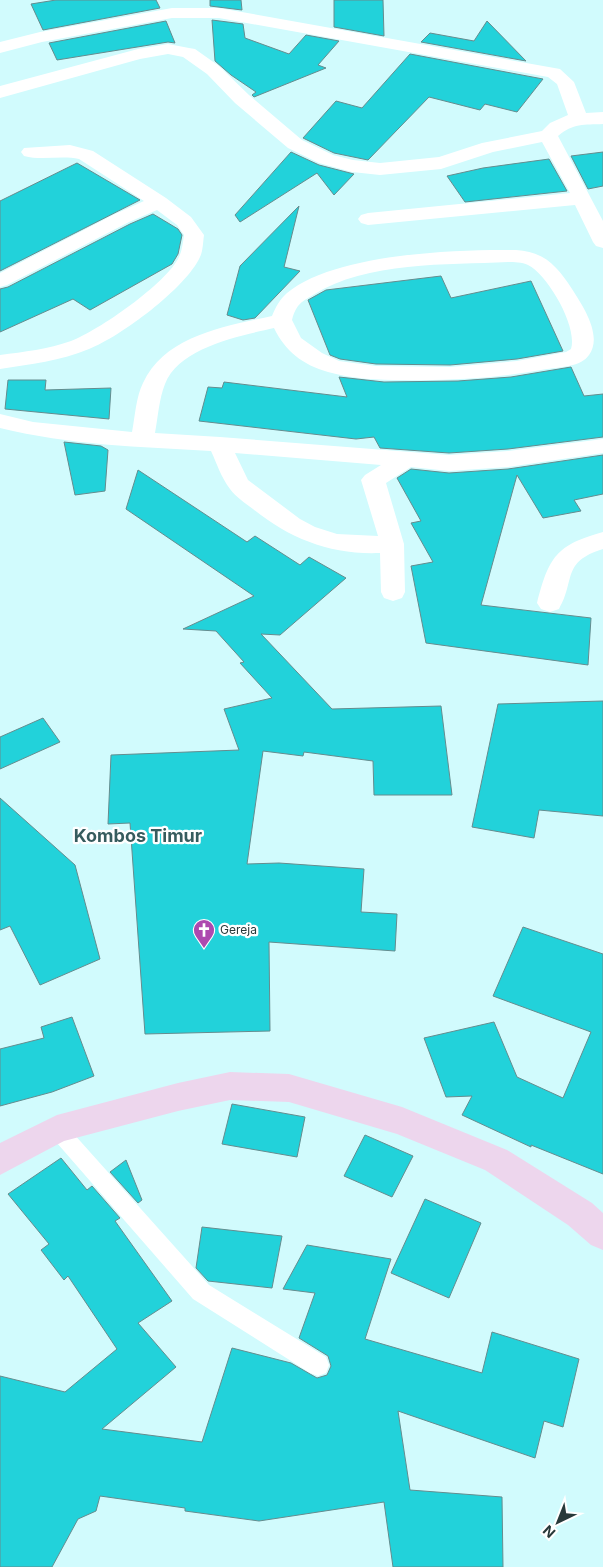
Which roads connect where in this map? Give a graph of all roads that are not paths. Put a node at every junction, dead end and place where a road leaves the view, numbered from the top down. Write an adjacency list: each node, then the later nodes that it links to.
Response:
1 (0, 48): 3 (street)
2 (0, 92): 5 (street)
3 (579, 118): 4 (street); 5 (street)
4 (603, 118)
5 (548, 135): 7 (street)
6 (31, 152): 8 (street)
7 (582, 198): 9 (street); 10 (street)
8 (159, 202): 11 (street); 13 (street)
9 (368, 219)
10 (603, 242)
11 (0, 281)
12 (281, 320): 12 (street); 15 (street)
13 (0, 362)
14 (0, 421): 15 (street)
15 (142, 440): 16 (street)
16 (220, 444): 18 (street); 20 (street)
17 (603, 446): 18 (street)
18 (405, 461): 20 (street)
19 (603, 540): 22 (street)
20 (392, 544): 21 (street)
21 (393, 592)
22 (550, 603)
23 (57, 1129): 24 (street); 25 (street); 26 (lane)
24 (0, 1160)
25 (603, 1234)
26 (318, 1365)

